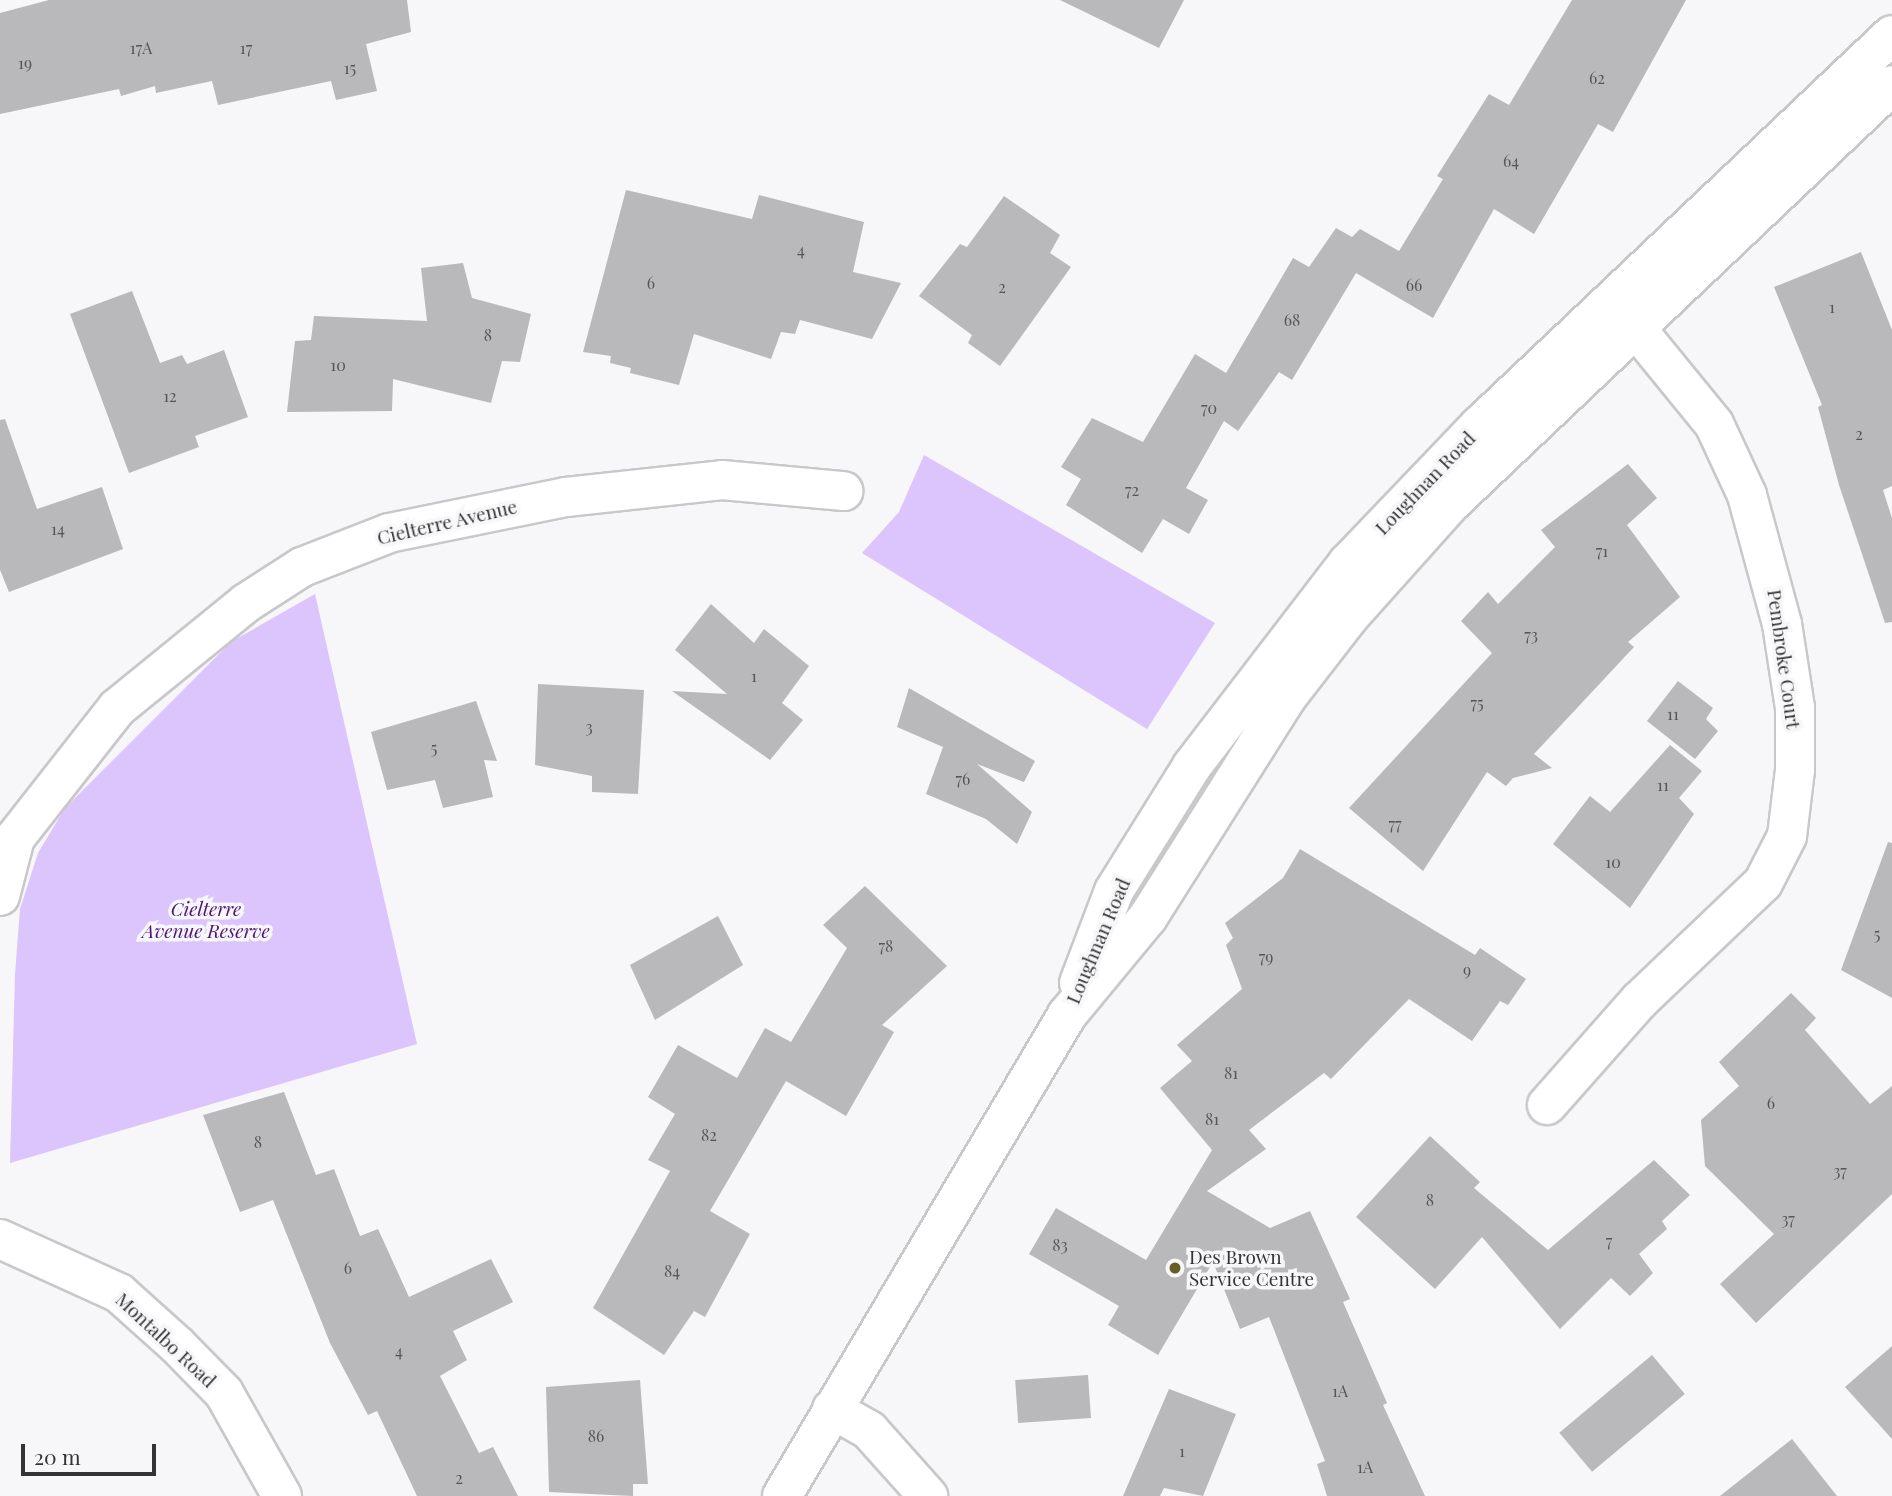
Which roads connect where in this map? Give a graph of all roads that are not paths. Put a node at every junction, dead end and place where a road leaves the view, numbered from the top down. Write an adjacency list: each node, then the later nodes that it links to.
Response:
1 (1892, 36): 6 (main road, Loughnan Road)
2 (1892, 85): 3 (main road, Loughnan Road)
3 (1635, 327): 6 (main road, Loughnan Road); 7 (main road, Pembroke Court)
4 (844, 491): 5 (main road, Cielterre Avenue)
5 (0, 896)
6 (1067, 1015): 9 (main road, Loughnan Road)
7 (1547, 1105)
8 (0, 1239): 10 (main road, Montalbo Road)
9 (832, 1409): 11 (main road, Loughnan Road); 12 (main road)
10 (282, 1496)
11 (782, 1496)
12 (928, 1496)

